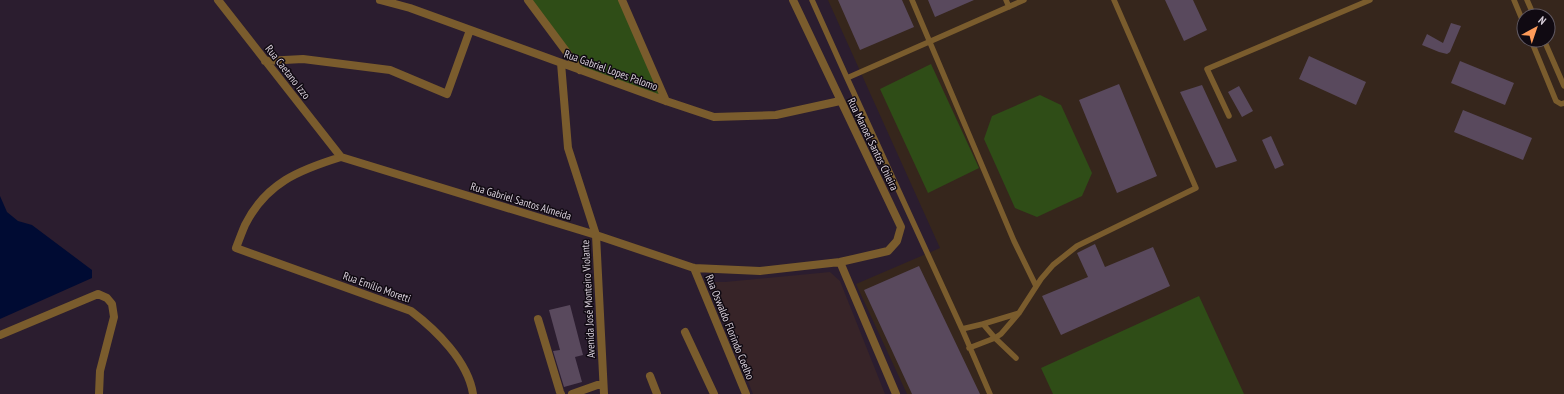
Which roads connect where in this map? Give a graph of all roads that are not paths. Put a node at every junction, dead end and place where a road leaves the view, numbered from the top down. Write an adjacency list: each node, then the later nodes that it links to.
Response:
1 (218, 0): 17 (street, Rua Caetano Izzo)
2 (380, 0): 13 (street, Rua Gabriel Lopes Palomo)
3 (528, 0): 19 (street)
4 (622, 0): 23 (street)
5 (793, 0): 22 (street, Rua Manoel Santos Chieira)
6 (812, 0): 20 (lane)
7 (912, 0): 14 (lane)
8 (1006, 0): 12 (lane)
9 (1024, 0): 12 (lane)
10 (1114, 0): 30 (lane)
11 (1370, 0): 25 (lane)
12 (1009, 7): 14 (lane)
13 (470, 30): 17 (street); 18 (street, Rua Gabriel Lopes Palomo)
14 (930, 41): 20 (lane); 30 (lane)
15 (1534, 48): 24 (lane)
16 (1547, 48): 21 (lane)
17 (265, 61): 26 (street, Rua Caetano Izzo)
18 (561, 63): 19 (street, Rua Gabriel Lopes Palomo); 27 (street, Avenida José Monteiro Violante)
19 (580, 70): 23 (street, Rua Gabriel Lopes Palomo)
20 (847, 78): 34 (lane)
21 (1564, 86)
22 (840, 100): 23 (street, Rua Gabriel Lopes Palomo); 28 (street, Rua Manoel Santos Chieira)
23 (666, 102)
24 (1564, 103)
25 (1229, 116)
26 (341, 157): 27 (street, Rua Gabriel Santos Almeida); 43 (street, Rua Emílio Moretti)
27 (596, 235): 29 (street, Rua Gabriel Santos Almeida); 41 (street, Avenida José Monteiro Violante)
28 (840, 262): 29 (street, Rua Gabriel Santos Almeida); 50 (street)
29 (694, 268): 49 (street, Rua Oswaldo Florindo Coelho)
30 (1036, 286): 31 (lane)
31 (1019, 313): 33 (lane); 37 (lane)
32 (538, 319): 44 (street)
33 (983, 324): 34 (lane); 37 (lane)
34 (962, 329): 38 (lane)
35 (685, 332): 48 (street)
36 (0, 334): 42 (street)
37 (994, 338): 38 (lane); 39 (lane)
38 (969, 348): 51 (lane)
39 (1016, 358)
40 (650, 376): 47 (street)
41 (603, 383): 45 (street); 46 (street, Avenida José Monteiro Violante)
42 (99, 394)
43 (473, 394)
44 (561, 394)
45 (572, 394)
46 (604, 394)
47 (657, 394)
48 (714, 394)
49 (746, 394)
50 (896, 394)
51 (990, 394)

